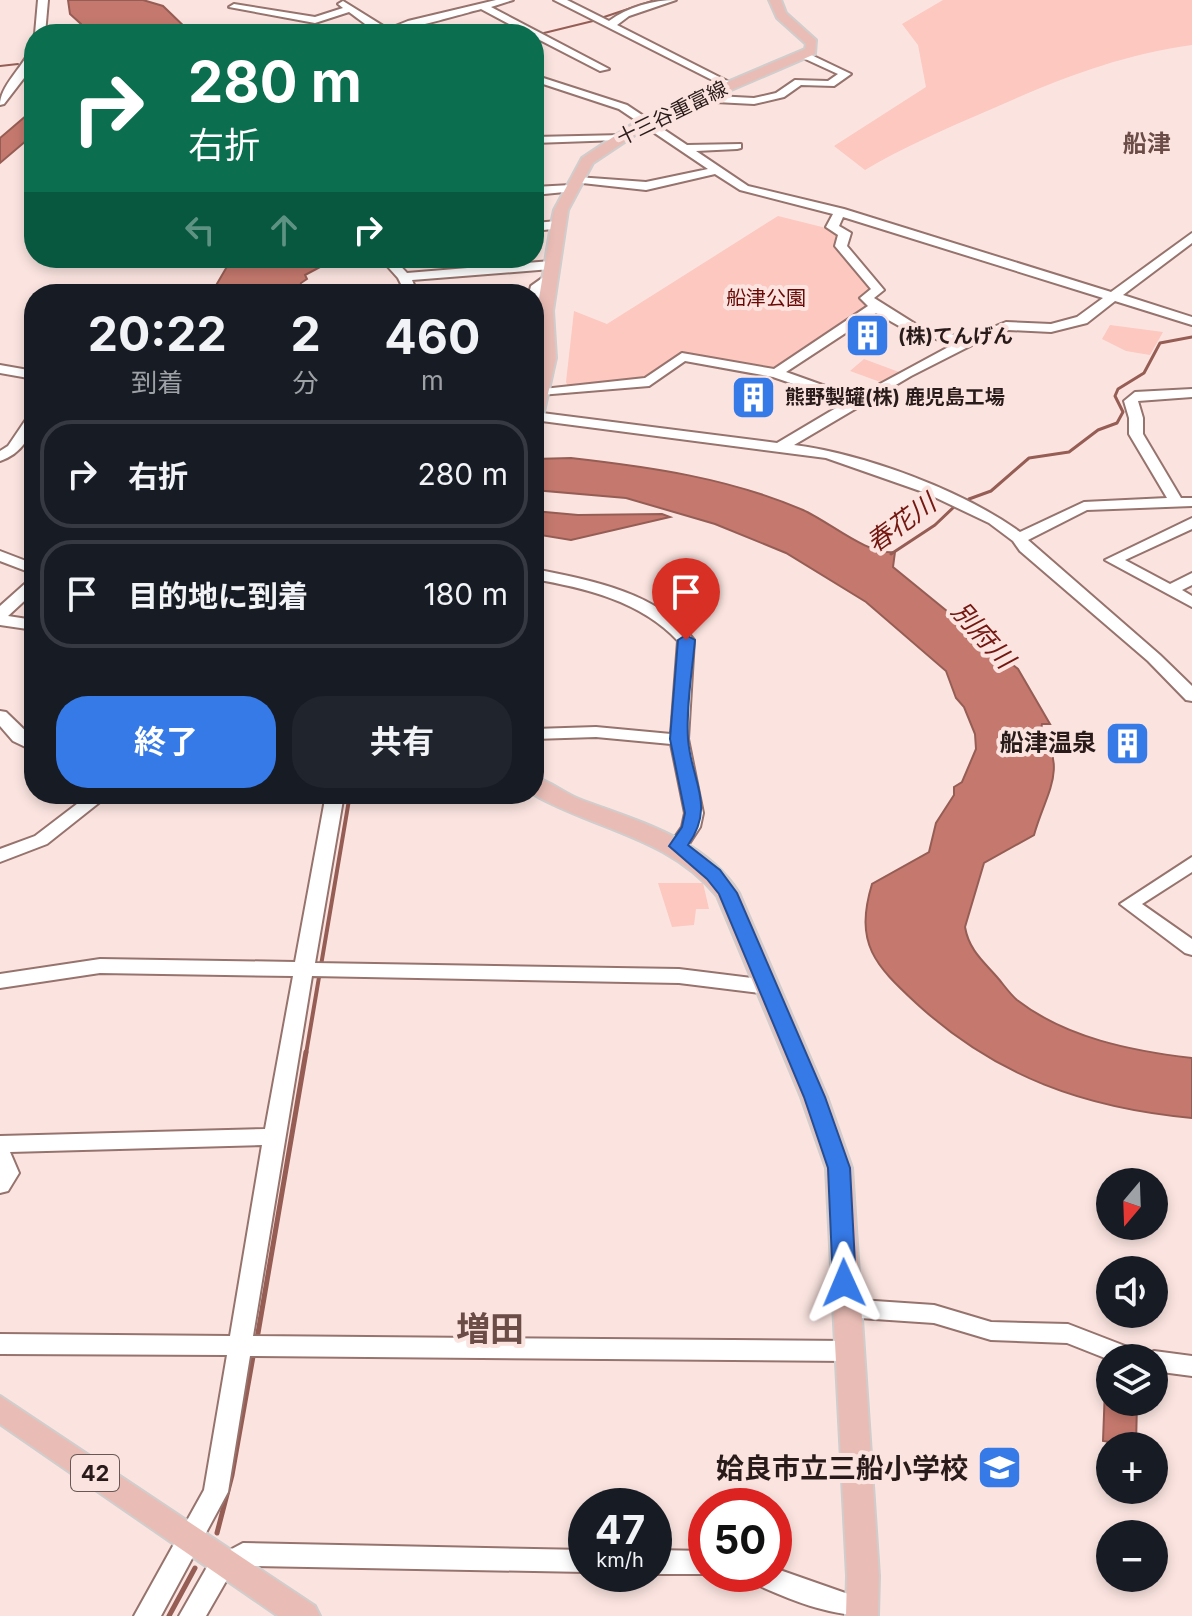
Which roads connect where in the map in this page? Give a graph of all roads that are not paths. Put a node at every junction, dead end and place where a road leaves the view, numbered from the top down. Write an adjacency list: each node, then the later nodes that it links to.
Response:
1 (43, 0): 10 (street)
2 (337, 0): 9 (street)
3 (508, 0): 7 (street)
4 (559, 0): 14 (street)
5 (668, 0): 14 (street)
6 (775, 0): 16 (main road)
7 (482, 6): 12 (street); 13 (street)
8 (234, 7): 9 (street)
9 (350, 9): 11 (street)
10 (41, 24)
11 (372, 24)
12 (420, 24)
13 (517, 24)
14 (612, 24): 22 (street)
15 (544, 38): 18 (street)
16 (805, 55): 22 (main road, 十三谷重富線); 23 (street)
17 (24, 69): 21 (street)
18 (604, 69)
19 (544, 81): 25 (street)
20 (0, 83): 21 (street)
21 (15, 85): 24 (street)
22 (730, 85): 23 (main road, 十三谷重富線)
23 (696, 98): 25 (main road, 十三谷重富線)
24 (0, 102)
25 (645, 122): 26 (main road, 十三谷重富線); 29 (street)
26 (619, 137): 27 (street); 31 (main road, 十三谷重富線)
27 (544, 140)
28 (737, 146): 29 (street)
29 (684, 148): 30 (street)
30 (718, 170): 31 (street); 33 (street)
31 (574, 184): 32 (street); 34 (main road, 十三谷重富線)
32 (544, 189)
33 (840, 212): 42 (street); 43 (street)
34 (558, 225): 35 (street); 38 (main road, 十三谷重富線)
35 (544, 226)
36 (1192, 237): 42 (street)
37 (395, 268): 39 (street)
38 (550, 272): 39 (street); 41 (street); 47 (main road, 十三谷重富線)
39 (404, 277): 40 (street)
40 (407, 284)
41 (539, 284)
42 (1116, 295): 44 (street); 45 (street)
43 (876, 307): 45 (street); 50 (street)
44 (1192, 321)
45 (967, 342): 54 (street)
46 (544, 354): 47 (street)
47 (548, 358): 51 (main road, 十三谷重富線)
48 (0, 369): 49 (street)
49 (24, 373)
50 (776, 373): 52 (street); 54 (street)
51 (544, 374)
52 (544, 391)
53 (1192, 393): 59 (street)
54 (858, 402): 57 (street)
55 (544, 417): 57 (street)
56 (24, 433): 58 (street)
57 (782, 446): 61 (street)
58 (0, 457)
59 (1184, 502): 61 (street)
60 (1192, 523): 66 (street)
61 (1019, 538): 71 (street)
62 (0, 556): 63 (street)
63 (24, 565)
64 (544, 577): 74 (street)
65 (1192, 578): 66 (street)
66 (1170, 591): 68 (street)
67 (24, 594): 69 (street)
68 (1192, 602)
69 (0, 617): 70 (street)
70 (24, 623)
71 (1192, 696)
72 (0, 716): 75 (street)
73 (544, 734): 74 (street)
74 (679, 739): 79 (street)
75 (24, 740)
76 (544, 789): 79 (main road)
77 (88, 804): 80 (street)
78 (334, 804): 83 (street)
79 (678, 846): 85 (main road)
80 (0, 856)
81 (1192, 863): 82 (street)
82 (1192, 948)
83 (309, 969): 84 (street); 85 (street); 86 (street)
84 (0, 981)
85 (768, 987): 90 (main road)
86 (274, 1137): 87 (street); 93 (street)
87 (0, 1144)
88 (0, 1154): 89 (street)
89 (0, 1185)
90 (845, 1308): 92 (street); 94 (main road)
91 (0, 1344): 93 (street)
92 (1096, 1345)
93 (262, 1347): 94 (street); 98 (street)
94 (848, 1351): 102 (main road)
95 (1168, 1363): 96 (street)
96 (1192, 1366)
97 (0, 1408): 98 (main road, 42)
98 (190, 1538): 100 (main road, 42); 103 (street)
99 (568, 1561): 100 (street)
100 (228, 1563): 104 (street); 105 (main road, 42)
101 (792, 1588): 102 (street)
102 (862, 1613)
103 (147, 1616)
104 (192, 1616)
105 (304, 1616)

